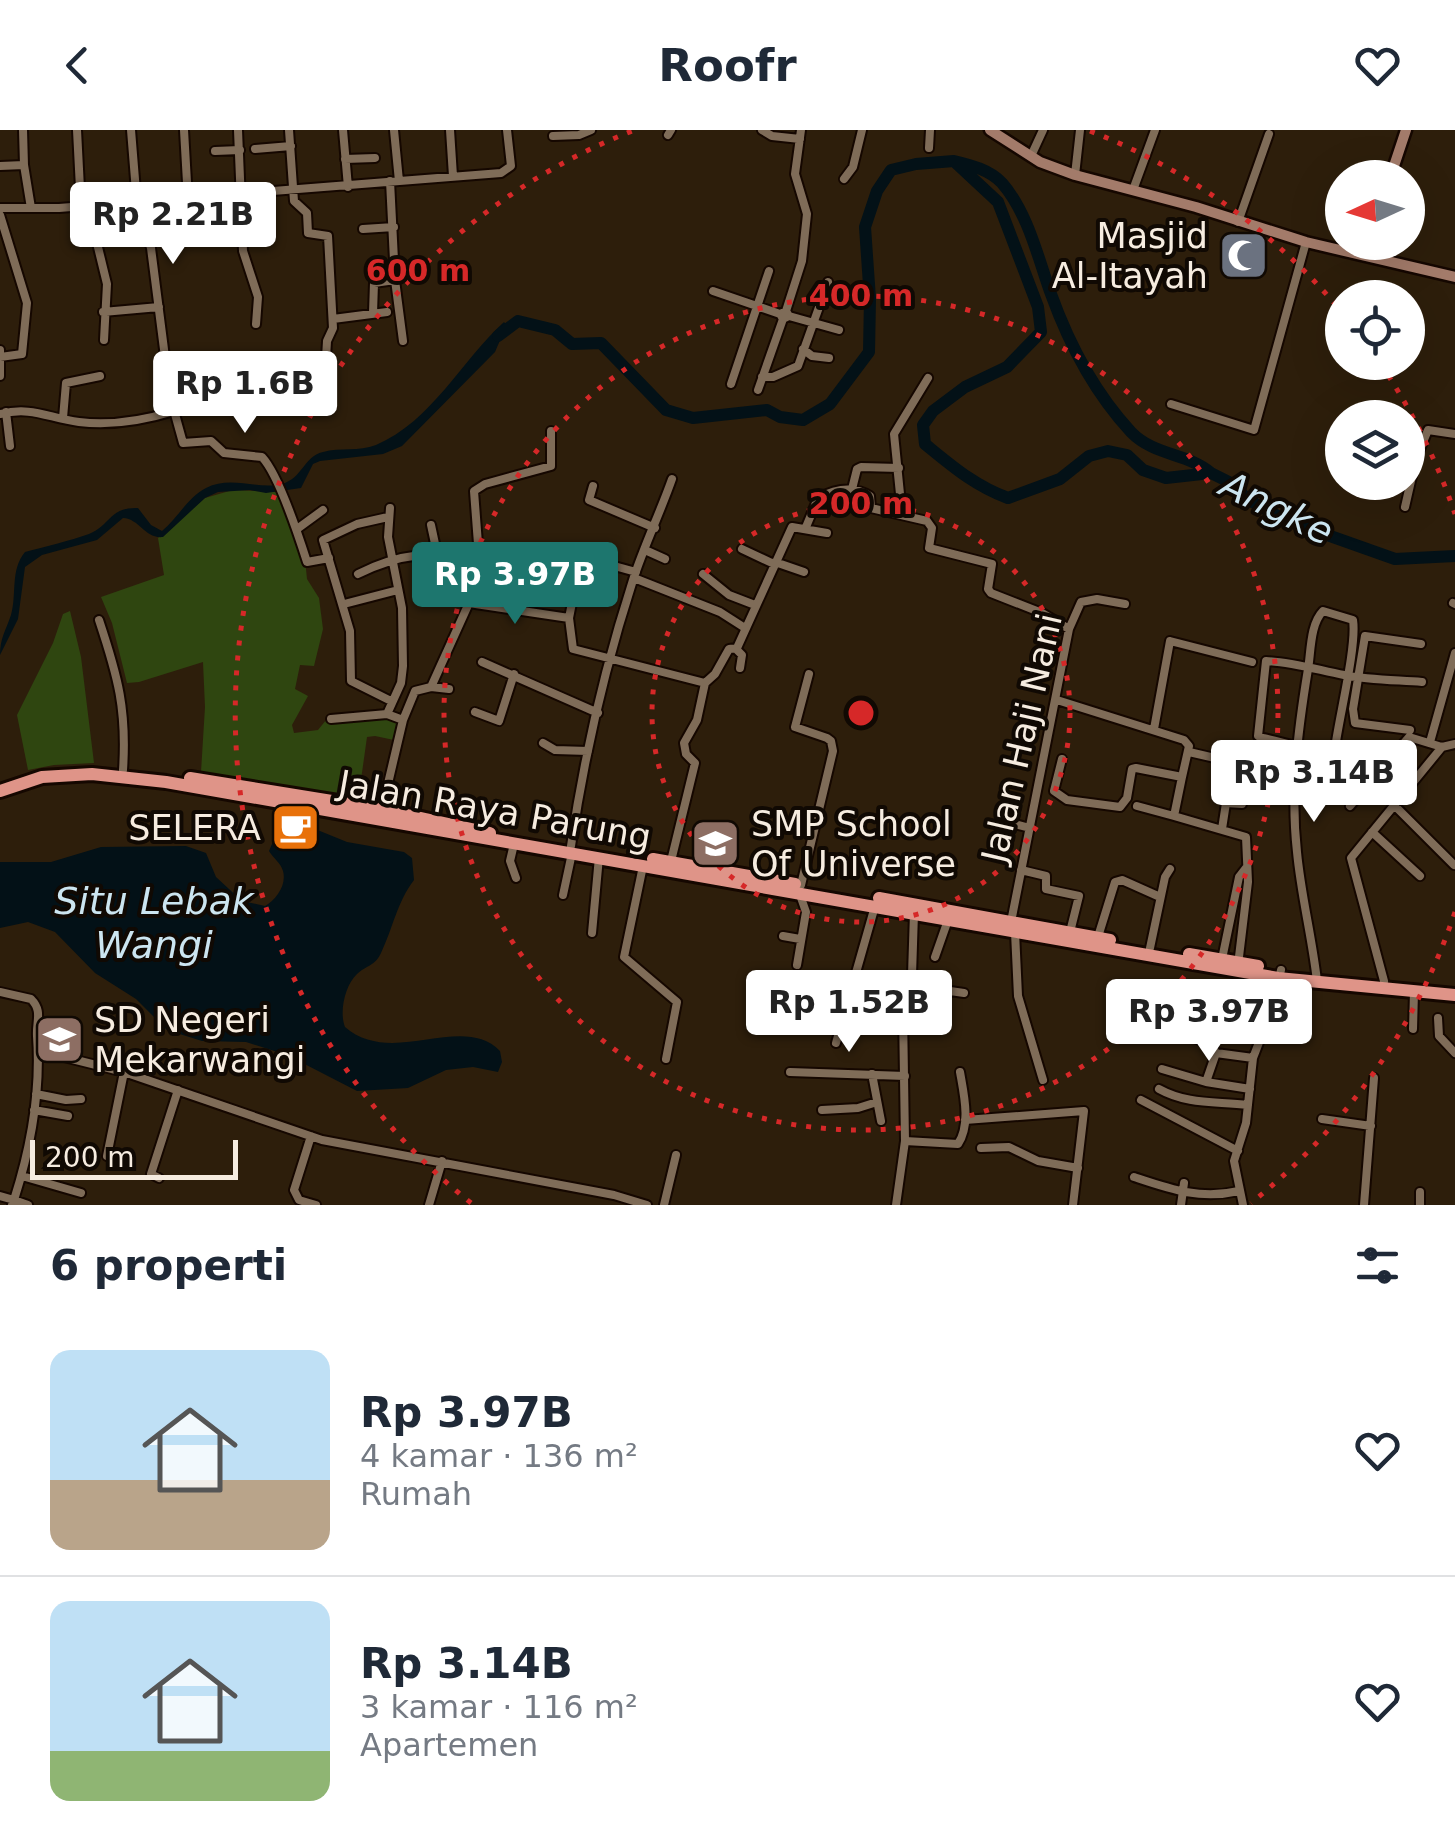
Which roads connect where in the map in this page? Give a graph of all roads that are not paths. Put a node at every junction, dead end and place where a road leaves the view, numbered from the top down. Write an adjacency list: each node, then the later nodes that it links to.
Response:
1 (10, 130): 20 (street)
2 (77, 130): 46 (street)
3 (131, 130): 44 (street)
4 (184, 130): 43 (street)
5 (238, 130): 27 (street)
6 (289, 130): 24 (street)
7 (343, 130): 31 (street)
8 (394, 130): 38 (street)
9 (450, 130): 36 (street)
10 (508, 130): 36 (street)
11 (591, 130): 23 (street)
12 (762, 130): 21 (street)
13 (862, 130): 37 (street)
14 (930, 130): 25 (street)
15 (990, 130): 29 (main road)
16 (1043, 130): 29 (street)
17 (1080, 130): 35 (street)
18 (1155, 130): 40 (street)
19 (1406, 130): 32 (main road)
20 (23, 132): 33 (street)
21 (801, 134): 64 (street)
22 (1268, 134): 48 (street)
23 (552, 136)
24 (290, 146): 26 (street); 41 (street)
25 (929, 148)
26 (255, 149)
27 (240, 150): 28 (street); 42 (street)
28 (216, 151)
29 (1032, 156): 35 (main road)
30 (375, 158): 31 (street)
31 (345, 160): 39 (street)
32 (1396, 160)
33 (24, 165): 34 (street); 45 (street)
34 (0, 166)
35 (1076, 175): 40 (main road)
36 (453, 176): 38 (street)
37 (844, 179)
38 (394, 181): 39 (street); 49 (street)
39 (348, 187): 41 (street)
40 (1133, 190): 48 (main road)
41 (294, 192): 42 (street); 65 (street)
42 (243, 195): 43 (street); 67 (street)
43 (188, 200): 44 (street)
44 (137, 204): 46 (street); 59 (street)
45 (32, 208): 46 (street); 47 (street)
46 (83, 208): 61 (street)
47 (0, 212): 74 (street)
48 (1238, 222): 51 (main road)
49 (394, 227): 50 (street); 56 (street)
50 (362, 229)
51 (1306, 242): 52 (main road); 86 (street)
52 (1325, 247)
53 (1379, 260): 55 (main road)
54 (768, 271): 60 (street)
55 (1455, 277)
56 (395, 280): 63 (street); 70 (street)
57 (828, 282): 66 (street)
58 (713, 292): 60 (street)
59 (159, 307): 61 (street); 77 (street)
60 (755, 307): 64 (street); 84 (street)
61 (104, 312): 69 (street)
62 (387, 312): 63 (street)
63 (372, 314): 65 (street)
64 (784, 315): 66 (street); 82 (street)
65 (333, 319): 78 (street)
66 (813, 322): 68 (street); 72 (street)
67 (256, 324)
68 (838, 330)
69 (104, 340)
70 (404, 341)
71 (0, 350): 74 (street)
72 (803, 350): 73 (street); 79 (street)
73 (812, 356): 76 (street); 79 (street)
74 (0, 357): 80 (street)
75 (215, 358): 77 (street)
76 (829, 358)
77 (166, 362): 87 (street)
78 (257, 366)
79 (798, 366): 82 (street)
80 (0, 376)
81 (100, 376): 89 (street)
82 (762, 378): 85 (street)
83 (928, 378): 94 (street)
84 (731, 384)
85 (758, 390)
86 (1171, 404)
87 (174, 411): 89 (street); 105 (street)
88 (3, 413): 89 (street); 93 (street)
89 (64, 418)
90 (551, 431): 115 (street)
91 (1455, 434): 92 (street)
92 (1425, 436)
93 (10, 446)
94 (898, 468): 97 (street); 101 (street)
95 (672, 478): 104 (street)
96 (593, 486): 104 (street)
97 (852, 489): 101 (street); 103 (street)
98 (1406, 500): 99 (street)
99 (1405, 507)
100 (323, 510): 105 (street)
101 (902, 514): 122 (street)
102 (432, 525): 110 (street)
103 (806, 527): 106 (street); 116 (street)
104 (654, 528): 108 (street)
105 (297, 529): 111 (street)
106 (827, 533)
107 (742, 549): 116 (street)
108 (645, 550): 113 (street); 120 (street)
109 (560, 551): 112 (street)
110 (436, 552): 114 (street); 115 (street)
111 (329, 558): 114 (street); 124 (street)
112 (581, 558): 120 (street); 128 (street)
113 (665, 559)
114 (393, 561): 118 (street); 121 (street)
115 (478, 561): 123 (street)
116 (775, 563): 117 (street); 126 (street)
117 (804, 572)
118 (358, 574)
119 (704, 574): 126 (street)
120 (635, 575): 130 (street); 135 (street)
121 (398, 590): 124 (street); 149 (street)
122 (1003, 599): 127 (street); 131 (street)
123 (469, 603): 128 (street); 146 (street)
124 (344, 604): 149 (street)
125 (1125, 604): 131 (street, Jalan Haji Nani)
126 (755, 606): 130 (street)
127 (998, 611)
128 (569, 618): 135 (street)
129 (99, 620): 166 (street)
130 (745, 628): 133 (street)
131 (1069, 629): 148 (street, Jalan Haji Nani)
132 (1421, 644): 143 (street)
133 (736, 649): 138 (street); 145 (street)
134 (1455, 654): 157 (street)
135 (610, 657): 145 (street); 151 (street)
136 (482, 662): 140 (street)
137 (1252, 662): 155 (street)
138 (740, 668)
139 (1308, 668): 142 (street); 142 (street); 159 (street); 159 (street)
140 (514, 674): 150 (street); 151 (street)
141 (809, 674): 190 (street)
142 (1346, 676): 143 (street); 159 (street)
143 (1357, 677): 144 (street); 156 (street)
144 (1422, 682)
145 (705, 683): 182 (street)
146 (430, 687): 147 (street); 154 (street)
147 (449, 689)
148 (1057, 700): 155 (street); 175 (street, Jalan Haji Nani)
149 (391, 701): 152 (street)
150 (476, 712)
151 (598, 712): 162 (street)
152 (387, 714): 153 (street); 154 (street)
153 (331, 719)
154 (403, 720): 172 (street)
155 (1154, 729): 164 (street)
156 (1410, 730)
157 (1430, 742): 161 (street); 163 (street)
158 (543, 743): 162 (street)
159 (1296, 744): 210 (street)
160 (1455, 744): 161 (street)
161 (1442, 747): 170 (street)
162 (588, 751): 180 (street)
163 (1397, 751): 163 (street)
164 (1189, 752): 167 (street); 176 (street)
165 (1062, 759): 167 (street)
166 (123, 770): 168 (highway, Jalan Raya Parung); 172 (highway, Jalan Raya Parung)
167 (1182, 777): 173 (street)
168 (0, 783)
169 (0, 790): 178 (highway, Jalan Raya Parung)
170 (1394, 805): 177 (street); 184 (street)
171 (1138, 806): 173 (street)
172 (382, 809): 178 (highway, Jalan Raya Parung)
173 (1174, 816): 176 (street)
174 (1011, 822): 175 (street)
175 (1030, 828): 187 (street, Jalan Haji Nani)
176 (1222, 828): 185 (street)
177 (1372, 832): 188 (street); 211 (street)
178 (491, 837): 179 (highway, Jalan Raya Parung); 180 (highway, Jalan Raya Parung)
179 (514, 844): 180 (highway, Jalan Raya Parung); 189 (street)
180 (571, 850): 181 (highway, Jalan Raya Parung); 182 (highway, Jalan Raya Parung); 192 (street)
181 (598, 856): 183 (highway, Jalan Raya Parung); 199 (street)
182 (670, 861): 190 (highway, Jalan Raya Parung)
183 (643, 865): 190 (highway, Jalan Raya Parung); 224 (street)
184 (1454, 865)
185 (1246, 868): 191 (street); 193 (street)
186 (1170, 869): 194 (street)
187 (1021, 870): 198 (street, Jalan Haji Nani); 201 (street)
188 (1420, 876)
189 (516, 878)
190 (800, 889): 195 (highway, Jalan Raya Parung); 198 (highway, Jalan Raya Parung); 202 (street)
191 (1235, 892): 193 (street); 206 (street)
192 (563, 896)
193 (1245, 896): 208 (street)
194 (1160, 897): 203 (street); 204 (street)
195 (875, 906): 196 (highway, Jalan Raya Parung); 220 (street)
196 (914, 913): 197 (highway, Jalan Raya Parung); 212 (street)
197 (948, 920): 198 (highway, Jalan Raya Parung); 205 (street)
198 (1012, 928): 201 (highway, Jalan Raya Parung); 233 (street, Jalan Haji Nani)
199 (592, 932)
200 (783, 936): 202 (street)
201 (1069, 937): 203 (highway, Jalan Raya Parung)
202 (800, 938): 207 (street)
203 (1096, 942): 204 (highway, Jalan Raya Parung); 206 (highway, Jalan Raya Parung)
204 (1150, 948): 206 (highway, Jalan Raya Parung)
205 (935, 957)
206 (1222, 963): 208 (highway, Jalan Raya Parung)
207 (797, 965)
208 (1238, 966): 209 (highway, Jalan Raya Parung)
209 (1280, 974): 210 (highway, Jalan Raya Parung); 225 (street)
210 (1316, 978): 211 (highway, Jalan Raya Parung); 216 (highway, Jalan Raya Parung)
211 (1384, 981): 213 (highway, Jalan Raya Parung)
212 (909, 990): 215 (street); 231 (street)
213 (1449, 990): 216 (highway, Jalan Raya Parung)
214 (0, 992): 221 (street)
215 (964, 992)
216 (1414, 992): 218 (street)
217 (1438, 1018): 223 (street)
218 (1413, 1029)
219 (1170, 1030): 222 (street)
220 (836, 1043)
221 (40, 1052): 227 (street); 238 (street)
222 (1216, 1053): 225 (street); 234 (street)
223 (1455, 1053)
224 (666, 1058)
225 (1254, 1058): 236 (street)
226 (1162, 1068): 234 (street)
227 (124, 1072): 237 (street); 255 (street)
228 (790, 1072): 230 (street)
229 (960, 1072): 247 (street)
230 (872, 1074): 231 (street); 241 (street)
231 (905, 1076): 251 (street)
232 (1374, 1078): 249 (street)
233 (1043, 1080)
234 (1206, 1082): 236 (street)
235 (1159, 1089): 242 (street)
236 (1250, 1089): 242 (street)
237 (178, 1090): 250 (street); 260 (street)
238 (36, 1094): 239 (street); 243 (street)
239 (81, 1099)
240 (1141, 1100): 253 (street)
241 (877, 1102): 244 (street); 248 (street)
242 (1248, 1105): 253 (street)
243 (34, 1110): 245 (street); 258 (street)
244 (822, 1110)
245 (68, 1116)
246 (1322, 1119): 249 (street)
247 (965, 1120): 251 (street); 257 (street)
248 (882, 1122)
249 (1371, 1126): 276 (street)
250 (310, 1136): 256 (street); 269 (street)
251 (905, 1142): 272 (street)
252 (980, 1148): 257 (street)
253 (1238, 1151): 262 (street)
254 (676, 1155): 271 (street)
255 (107, 1156)
256 (442, 1161): 267 (street); 270 (street)
257 (1078, 1168): 273 (street)
258 (22, 1176): 264 (street); 266 (street)
259 (1134, 1177): 261 (street)
260 (159, 1178)
261 (1183, 1188): 262 (street); 274 (street)
262 (1239, 1192): 275 (street)
263 (1420, 1192): 277 (street)
264 (81, 1193)
265 (0, 1196): 266 (street)
266 (13, 1202): 268 (street)
267 (641, 1204)
268 (28, 1205)
269 (316, 1205)
270 (429, 1205)
271 (664, 1205)
272 (896, 1205)
273 (1074, 1205)
274 (1181, 1205)
275 (1243, 1205)
276 (1364, 1205)
277 (1420, 1205)

